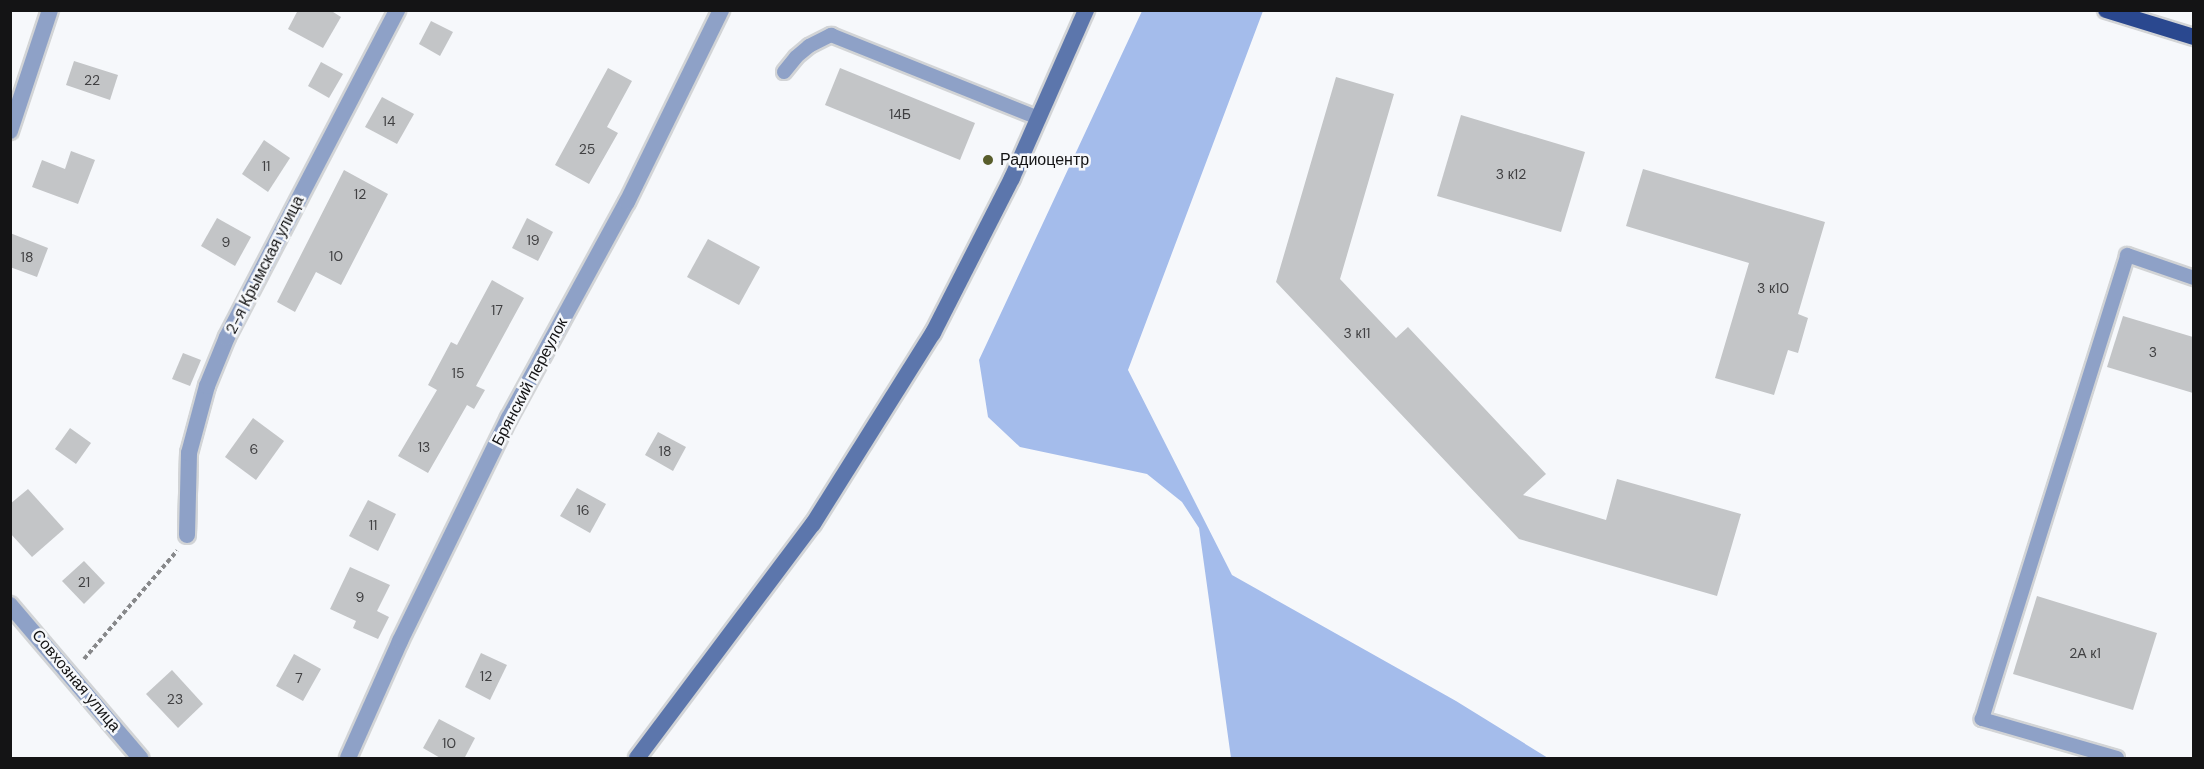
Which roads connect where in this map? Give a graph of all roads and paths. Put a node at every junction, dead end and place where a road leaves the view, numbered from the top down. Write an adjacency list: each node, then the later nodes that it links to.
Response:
1 (50, 10): 9 (street)
2 (397, 10): 11 (street, 2-я Крымская улица)
3 (721, 10): 15 (street, Брянский переулок)
4 (1086, 10): 8 (main road)
5 (2106, 10): 6 (highway)
6 (2193, 37)
7 (784, 72): 8 (lane)
8 (1039, 118): 16 (main road)
9 (10, 131)
10 (2193, 279): 17 (lane)
11 (187, 536): 13 (path)
12 (10, 605): 13 (street, Совхозная улица)
13 (70, 674): 14 (street, Совхозная улица)
14 (140, 759)
15 (348, 759)
16 (637, 759)
17 (2117, 759)

